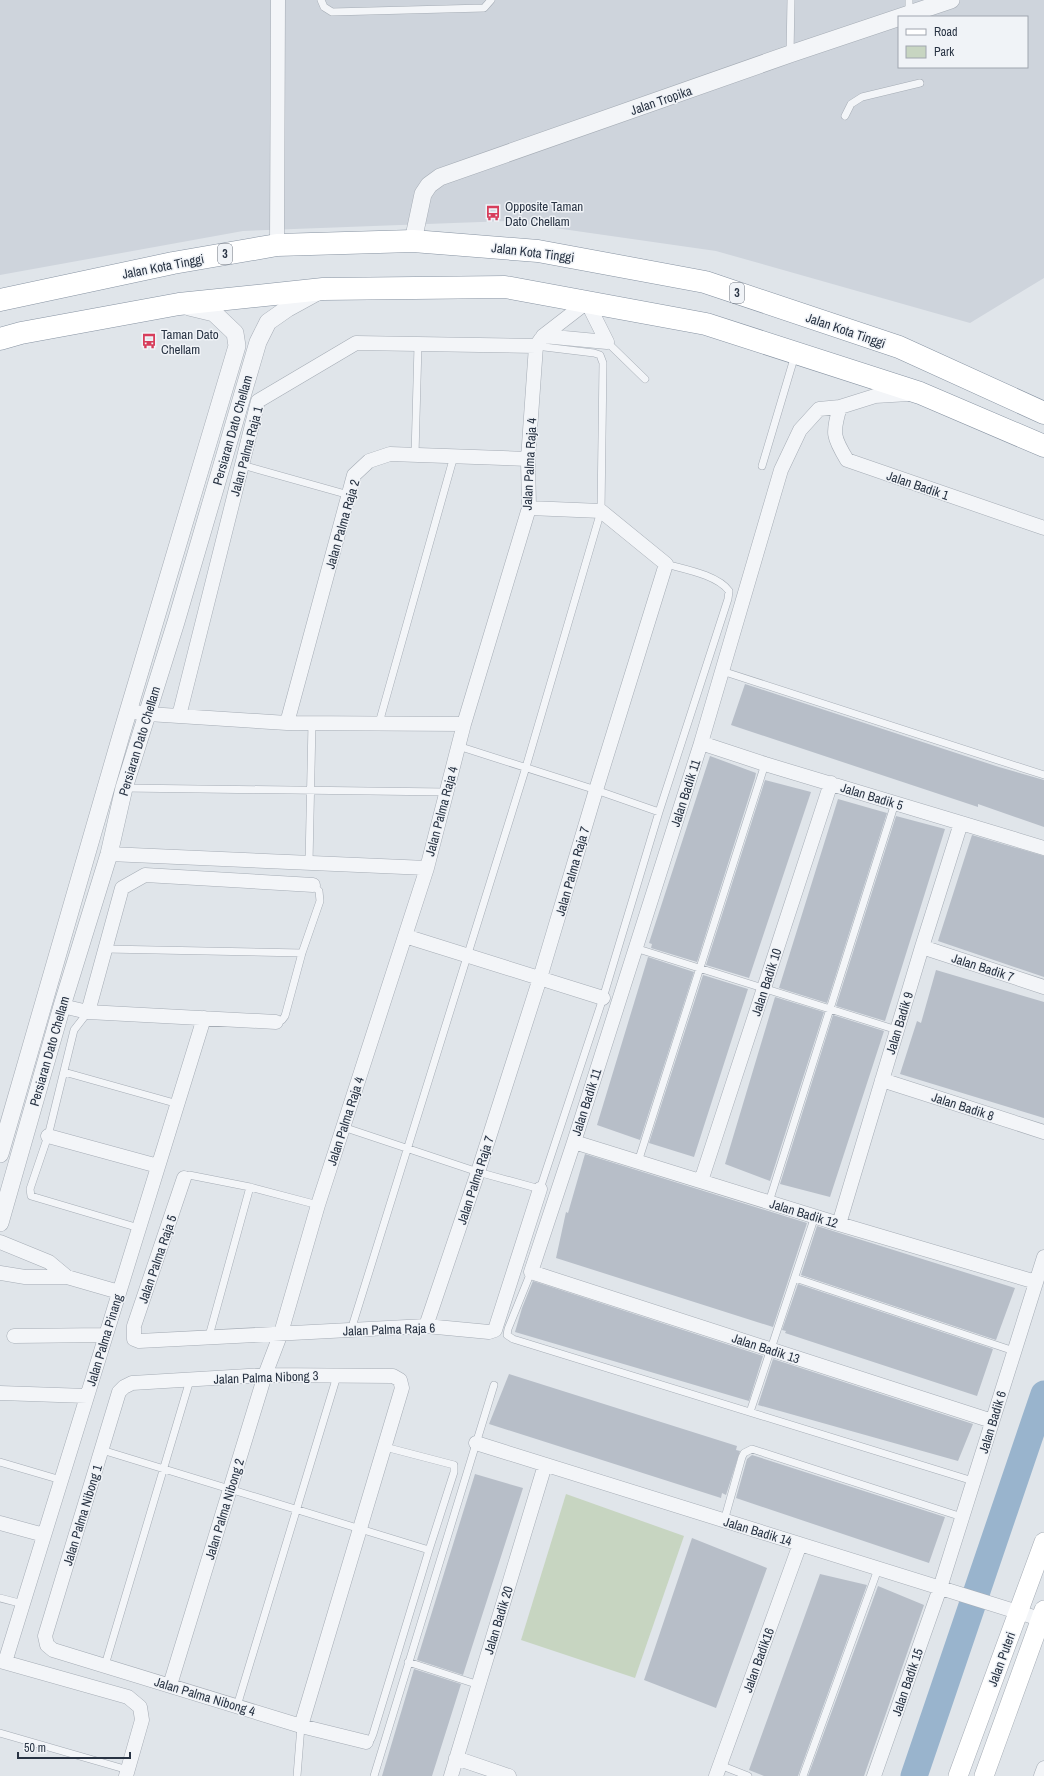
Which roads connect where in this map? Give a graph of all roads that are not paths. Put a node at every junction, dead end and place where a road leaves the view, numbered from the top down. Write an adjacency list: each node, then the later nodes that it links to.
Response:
1 (278, 0): 11 (street)
2 (321, 0): 3 (lane)
3 (491, 0)
4 (791, 0): 7 (lane)
5 (951, 0): 6 (street, Jalan Tropika)
6 (909, 7): 7 (street, Jalan Tropika)
7 (790, 54): 10 (street, Jalan Tropika)
8 (920, 83): 9 (lane)
9 (845, 116)
10 (413, 241): 11 (highway, Jalan Kota Tinggi / 3); 24 (highway, Jalan Kota Tinggi / 3)
11 (277, 245): 13 (highway, Jalan Kota Tinggi / 3)
12 (323, 289): 14 (highway); 15 (highway); 38 (street, Persiaran Dato Chellam)
13 (4, 295)
14 (587, 302): 17 (street); 18 (street); 20 (highway)
15 (179, 304): 16 (highway); 37 (street, Persiaran Dato Chellam)
16 (0, 339)
17 (540, 341): 18 (street, Jalan Palma Raja 1); 19 (street, Jalan Palma Raja 1); 28 (street, Jalan Palma Raja 4); 33 (lane)
18 (607, 342): 21 (lane)
19 (418, 345): 26 (lane); 29 (street, Jalan Palma Raja 1)
20 (796, 353): 22 (highway); 30 (lane)
21 (645, 379)
22 (920, 393): 23 (street, Jalan Badik 11); 25 (highway)
23 (840, 407): 34 (street, Jalan Badik 1); 36 (street, Jalan Badik 11)
24 (1044, 413)
25 (1044, 446)
26 (415, 455): 27 (street, Jalan Palma Raja 2); 31 (street, Jalan Palma Raja 2)
27 (454, 456): 28 (street, Jalan Palma Raja 2); 42 (lane)
28 (528, 459): 32 (street, Jalan Palma Raja 4)
29 (242, 465): 31 (lane); 39 (street, Jalan Palma Raja 1)
30 (762, 466)
31 (349, 495): 40 (street, Jalan Palma Raja 2)
32 (529, 508): 33 (street); 43 (street, Jalan Palma Raja 4)
33 (601, 511): 35 (street); 47 (lane)
34 (1044, 528)
35 (666, 564): 52 (street, Jalan Palma Raja 7); 55 (lane)
36 (722, 671): 44 (street, Jalan Badik 11); 48 (lane)
37 (128, 711): 38 (street); 87 (street, Persiaran Dato Chellam)
38 (148, 714): 39 (street); 50 (street, Persiaran Dato Chellam)
39 (179, 716): 40 (street)
40 (286, 723): 41 (street)
41 (312, 723): 42 (street); 51 (lane)
42 (379, 723): 43 (street)
43 (464, 724): 45 (street, Jalan Palma Raja 4)
44 (701, 743): 46 (street, Jalan Badik 5); 64 (street, Jalan Badik 11)
45 (458, 746): 47 (lane); 53 (street, Jalan Palma Raja 4)
46 (765, 764): 49 (street, Jalan Badik 5); 68 (lane)
47 (526, 767): 52 (lane); 67 (lane)
48 (1044, 775)
49 (831, 783): 54 (street, Jalan Badik 5); 71 (street, Jalan Badik 10)
50 (124, 788): 51 (lane); 58 (street, Persiaran Dato Chellam)
51 (309, 790): 53 (lane); 59 (lane)
52 (596, 790): 55 (lane); 69 (street, Jalan Palma Raja 7)
53 (446, 792): 60 (street, Jalan Palma Raja 4)
54 (895, 803): 56 (street, Jalan Badik 5); 74 (lane)
55 (659, 812): 72 (lane)
56 (961, 823): 57 (street, Jalan Badik 5); 63 (street, Jalan Badik 9)
57 (1044, 848)
58 (109, 854): 59 (street); 73 (street, Persiaran Dato Chellam)
59 (309, 863): 60 (street)
60 (426, 868): 62 (street, Jalan Palma Raja 4)
61 (313, 885): 65 (street); 66 (lane)
62 (405, 936): 67 (street); 82 (street, Jalan Palma Raja 4)
63 (922, 947): 70 (street, Jalan Badik 7); 78 (street, Jalan Badik 9)
64 (635, 948): 68 (lane); 85 (street, Jalan Badik 11)
65 (106, 949): 66 (lane); 75 (street)
66 (302, 953): 77 (lane)
67 (467, 955): 69 (street); 86 (lane)
68 (700, 968): 71 (lane); 88 (lane)
69 (540, 978): 72 (street); 90 (street, Jalan Palma Raja 7)
70 (1044, 987)
71 (764, 988): 74 (lane); 92 (street, Jalan Badik 10)
72 (603, 998): 94 (lane)
73 (62, 1006): 75 (street); 98 (street, Persiaran Dato Chellam)
74 (830, 1009): 78 (lane); 95 (lane)
75 (88, 1012): 76 (street); 79 (lane)
76 (204, 1018): 77 (street); 81 (street, Jalan Palma Pinang)
77 (276, 1022)
78 (897, 1030): 80 (street, Jalan Badik 9)
79 (64, 1072): 81 (lane); 84 (lane)
80 (882, 1080): 83 (street, Jalan Badik 8); 99 (street, Jalan Badik 9)
81 (178, 1104): 89 (street, Jalan Palma Pinang)
82 (343, 1127): 86 (lane); 96 (street, Jalan Palma Raja 4)
83 (1044, 1132)
84 (48, 1136): 89 (street); 100 (lane)
85 (574, 1142): 88 (street, Jalan Badik 12); 104 (street, Jalan Badik 11)
86 (407, 1149): 90 (lane); 110 (lane)
87 (0, 1154)
88 (638, 1162): 92 (street, Jalan Badik 12)
89 (158, 1166): 100 (street, Jalan Palma Pinang)
90 (478, 1172): 94 (lane); 109 (street, Jalan Palma Raja 7)
91 (184, 1178): 93 (lane); 115 (street, Jalan Palma Raja 5)
92 (701, 1182): 95 (street, Jalan Badik 12)
93 (250, 1187): 96 (lane); 114 (lane)
94 (540, 1189): 109 (street, Jalan Palma Raja 6)
95 (769, 1202): 97 (street, Jalan Badik 12)
96 (318, 1205): 111 (street, Jalan Palma Raja 4)
97 (815, 1216): 99 (street, Jalan Badik 12); 106 (lane)
98 (0, 1223)
99 (839, 1224): 107 (street, Jalan Badik 12)
100 (139, 1228): 108 (street, Jalan Palma Pinang)
101 (0, 1242): 105 (street)
102 (1044, 1257): 107 (street, Jalan Badik 6)
103 (0, 1273): 105 (street)
104 (535, 1274): 116 (street, Jalan Badik 13); 125 (lane)
105 (67, 1277): 108 (street)
106 (795, 1278): 116 (lane); 117 (lane)
107 (1036, 1282): 117 (street, Jalan Badik 6)
108 (119, 1292): 112 (street, Jalan Palma Pinang)
109 (426, 1326): 110 (street, Jalan Palma Raja 6)
110 (351, 1330): 111 (street, Jalan Palma Raja 6)
111 (282, 1333): 114 (street, Jalan Palma Raja 6); 118 (street, Jalan Palma Nibong 2)
112 (106, 1335): 113 (street); 124 (street, Jalan Palma Pinang)
113 (14, 1336)
114 (210, 1336): 115 (street, Jalan Palma Raja 6)
115 (134, 1339)
116 (772, 1350): 125 (lane); 126 (street, Jalan Badik 13)
117 (1014, 1351): 126 (street, Jalan Badik 6)
118 (265, 1375): 119 (street, Jalan Palma Nibong 3); 120 (street, Jalan Palma Nibong 3); 135 (street, Jalan Palma Nibong 2)
119 (337, 1376): 128 (street, Jalan Palma Nibong 3); 136 (lane)
120 (190, 1380): 122 (street, Jalan Palma Nibong 3); 132 (lane)
121 (494, 1385): 127 (lane)
122 (124, 1387): 129 (street, Jalan Palma Nibong 1)
123 (0, 1393): 124 (street)
124 (86, 1396): 133 (street, Jalan Palma Pinang)
125 (750, 1412): 134 (lane)
126 (992, 1421): 134 (street, Jalan Badik 6)
127 (476, 1443): 131 (street, Jalan Badik 14); 153 (lane)
128 (385, 1447): 140 (street); 144 (lane)
129 (102, 1450): 132 (lane); 151 (street, Jalan Palma Nibong 1)
130 (0, 1462): 133 (lane)
131 (545, 1465): 138 (street, Jalan Badik 14); 156 (street, Jalan Badik 20)
132 (164, 1469): 135 (lane); 154 (lane)
133 (61, 1480): 141 (street, Jalan Palma Pinang)
134 (974, 1481): 137 (street, Jalan Badik 6)
135 (230, 1489): 136 (lane); 155 (street, Jalan Palma Nibong 2)
136 (296, 1509): 140 (lane); 157 (lane)
137 (962, 1517): 138 (lane); 146 (street, Jalan Badik 6)
138 (724, 1521): 143 (street, Jalan Badik 14)
139 (0, 1523): 141 (street)
140 (360, 1529): 144 (lane); 158 (street)
141 (44, 1535): 148 (street, Jalan Palma Pinang)
142 (1044, 1542): 149 (main road, Jalan Puteri)
143 (800, 1544): 145 (street, Jalan Badik 14); 163 (street, Jalan Badik16)
144 (429, 1550): 160 (lane)
145 (878, 1569): 146 (street, Jalan Badik 14); 170 (lane)
146 (940, 1588): 149 (street, Jalan Badik 14); 171 (street, Jalan Badik 15)
147 (0, 1598): 148 (lane)
148 (23, 1604): 152 (street, Jalan Palma Pinang)
149 (1011, 1610): 150 (street, Jalan Badik 14); 172 (main road, Jalan Puteri)
150 (1042, 1615): 173 (main road, Jalan Puteri)
151 (46, 1645): 154 (street, Jalan Palma Nibong 4)
152 (2, 1661): 164 (street)
153 (408, 1662): 156 (lane); 166 (lane)
154 (105, 1665): 155 (street, Jalan Palma Nibong 4)
155 (170, 1685): 157 (street, Jalan Palma Nibong 4)
156 (478, 1685): 161 (street, Jalan Badik 20)
157 (237, 1706): 158 (street, Jalan Palma Nibong 4)
158 (301, 1726): 160 (street, Jalan Palma Nibong 4); 165 (lane)
159 (0, 1733): 164 (lane)
160 (366, 1742)
161 (456, 1758): 167 (street, Jalan Badik 20); 168 (street)
162 (1044, 1768): 174 (street)
163 (718, 1770): 169 (lane)
164 (127, 1773)
165 (297, 1776)
166 (374, 1776)
167 (451, 1776)
168 (509, 1776)
169 (748, 1776)
170 (803, 1776)
171 (874, 1776)
172 (958, 1776)
173 (984, 1776)
174 (1041, 1776)

